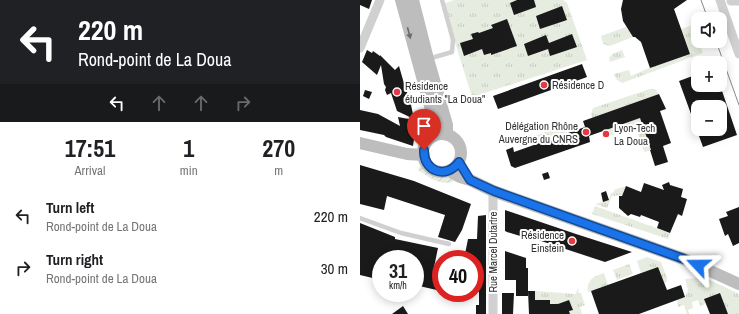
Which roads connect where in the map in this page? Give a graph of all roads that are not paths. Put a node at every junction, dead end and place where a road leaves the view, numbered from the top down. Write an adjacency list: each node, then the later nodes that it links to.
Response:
1 (380, 0): 7 (street)
2 (401, 0): 11 (street, one-way to 11)
3 (413, 0): 9 (street)
4 (442, 0): 9 (lane)
5 (735, 1): 6 (lane)
6 (720, 2): 8 (street)
7 (360, 48)
8 (739, 54)
9 (428, 59): 10 (street)
10 (447, 135): 11 (street); 14 (street)
11 (434, 136): 13 (street)
12 (360, 143): 13 (street)
13 (424, 155): 15 (street)
14 (459, 162): 15 (street); 16 (street)
15 (449, 171): 16 (street)
16 (470, 180): 17 (street)
17 (494, 191): 20 (street); 21 (street, Rue Marcel Dutartre)
18 (360, 218): 19 (lane)
19 (449, 244)
20 (739, 284)
21 (493, 314)

